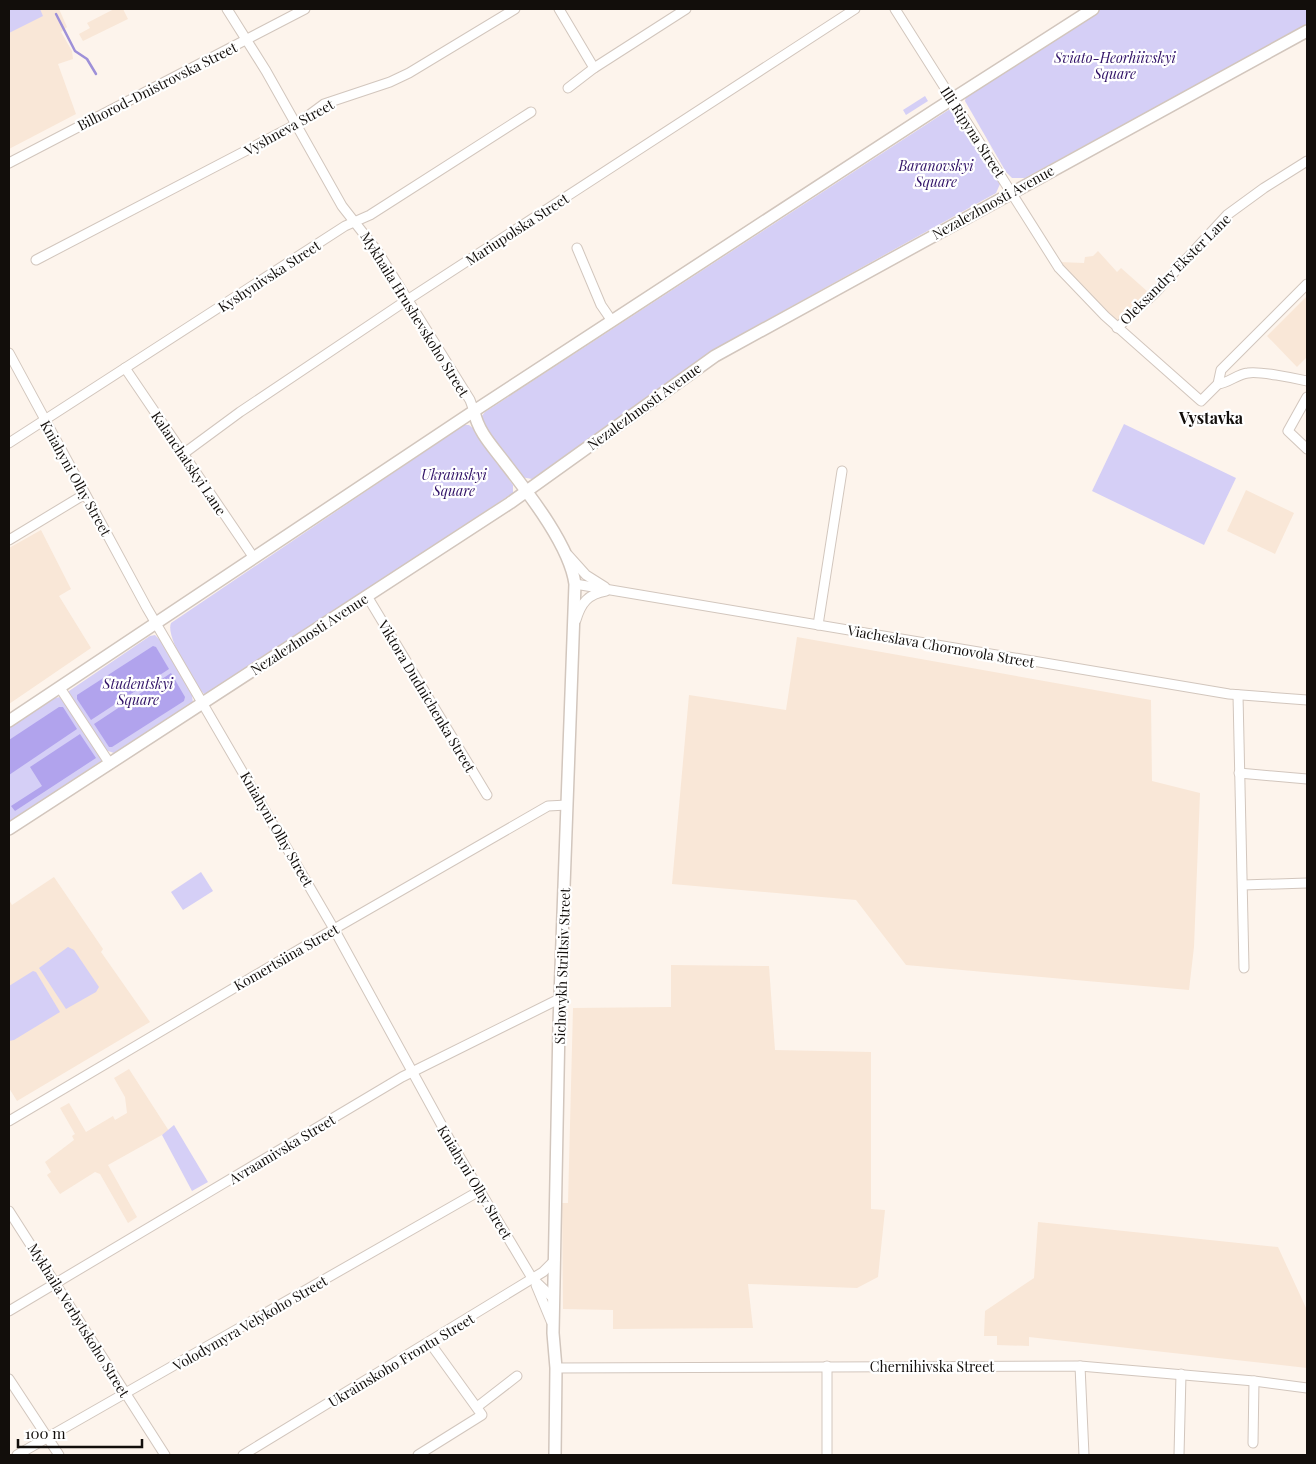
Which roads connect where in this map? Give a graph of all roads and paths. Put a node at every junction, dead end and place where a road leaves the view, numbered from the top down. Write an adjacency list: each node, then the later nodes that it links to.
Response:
1 (226, 9): 10 (street, Mykhaila Hrushevskoho Street)
2 (305, 9): 10 (street, Bilhorod-Dnistrovska Street)
3 (515, 9): 15 (street, Vyshneva Street)
4 (559, 9): 11 (street)
5 (686, 9): 11 (street)
6 (854, 9): 23 (street, Mariupolska Street)
7 (895, 9): 13 (street, Illi Ripyna Street)
8 (1093, 9): 13 (main road)
9 (1307, 31): 18 (main road, Nezalezhnosti Avenue)
10 (246, 40): 15 (street, Mykhaila Hrushevskoho Street); 17 (street, Bilhorod-Dnistrovska Street)
11 (594, 68): 12 (street)
12 (568, 88)
13 (952, 100): 18 (street, Illi Ripyna Street); 24 (main road)
14 (531, 112): 19 (street, Kyshynivska Street)
15 (297, 124): 19 (street, Mykhaila Hrushevskoho Street); 21 (street, Vyshneva Street)
16 (1307, 161): 25 (street, Oleksandry Ekster Lane)
17 (9, 162)
18 (1012, 192): 25 (street, Illi Ripyna Street); 39 (main road, Nezalezhnosti Avenue)
19 (354, 222): 23 (street, Mykhaila Hrushevskoho Street); 27 (street, Kyshynivska Street)
20 (577, 248): 24 (street)
21 (36, 260)
22 (1307, 284): 30 (street)
23 (408, 299): 33 (street, Mykhaila Hrushevskoho Street); 37 (street, Mariupolska Street)
24 (612, 321): 33 (main road)
25 (1117, 328): 30 (street, Illi Ripyna Street)
26 (9, 353): 34 (street, Kniahyni Olhy Street)
27 (125, 368): 34 (street, Kyshynivska Street); 37 (street, Kalanchatskyi Lane)
28 (1307, 377): 29 (street)
29 (1307, 381): 30 (street); 31 (street)
30 (1218, 384)
31 (1307, 386)
32 (1307, 397): 36 (street)
33 (474, 411): 39 (main road, Mykhaila Hrushevskoho Street); 43 (main road)
34 (44, 419): 35 (street, Kyshynivska Street); 40 (street, Kniahyni Olhy Street)
35 (9, 443)
36 (1307, 449)
37 (183, 454): 43 (street, Kalanchatskyi Lane)
38 (842, 472): 49 (street)
39 (526, 491): 42 (main road, Sichovykh Striltsiv Street); 46 (main road, Nezalezhnosti Avenue)
40 (84, 494): 41 (street); 47 (street, Kniahyni Olhy Street)
41 (9, 540)
42 (563, 548): 44 (main road, Sichovykh Striltsiv Street); 45 (street)
43 (254, 558): 47 (main road)
44 (575, 584): 45 (street, Viacheslava Chornovola Street); 48 (main road, Sichovykh Striltsiv Street)
45 (612, 590): 48 (street); 49 (street, Viacheslava Chornovola Street)
46 (367, 596): 53 (main road, Nezalezhnosti Avenue); 58 (street, Viktora Dudnichenka Street)
47 (157, 624): 50 (main road); 53 (street, Kniahyni Olhy Street)
48 (574, 624): 59 (main road, Sichovykh Striltsiv Street)
49 (818, 625): 51 (street, Viacheslava Chornovola Street)
50 (60, 688): 54 (main road); 55 (street)
51 (1238, 695): 52 (street, Viacheslava Chornovola Street); 56 (street)
52 (1307, 700)
53 (203, 703): 55 (main road, Nezalezhnosti Avenue); 63 (street, Kniahyni Olhy Street)
54 (9, 721)
55 (110, 764): 60 (main road, Nezalezhnosti Avenue)
56 (1239, 773): 57 (street); 62 (street)
57 (1307, 779)
58 (487, 795)
59 (567, 805): 63 (street, Komertsiina Street); 65 (main road, Sichovykh Striltsiv Street)
60 (9, 829)
61 (1307, 883): 62 (street)
62 (1243, 885): 64 (street)
63 (334, 929): 66 (street, Kniahyni Olhy Street); 67 (street, Komertsiina Street)
64 (1244, 968)
65 (561, 998): 66 (street, Avraamivska Street); 70 (main road, Sichovykh Striltsiv Street)
66 (412, 1072): 68 (street, Kniahyni Olhy Street); 72 (street, Avraamivska Street)
67 (9, 1121)
68 (481, 1190): 71 (street, Kniahyni Olhy Street); 85 (street, Volodymyra Velykoho Street)
69 (9, 1211): 72 (street, Mykhaila Verbytskoho Street)
70 (555, 1260): 71 (street, Ukrainskoho Frontu Street); 73 (main road, Sichovykh Striltsiv Street)
71 (532, 1278): 73 (street, Kniahyni Olhy Street); 75 (street); 76 (street, Ukrainskoho Frontu Street)
72 (56, 1284): 74 (street, Avraamivska Street); 85 (street, Mykhaila Verbytskoho Street)
73 (554, 1299): 75 (main road, Sichovykh Striltsiv Street)
74 (9, 1311)
75 (553, 1333): 79 (main road, Sichovykh Striltsiv Street)
76 (430, 1343): 86 (street); 92 (street, Ukrainskoho Frontu Street)
77 (827, 1366): 78 (street, Chernihivska Street); 79 (street, Chernihivska Street); 95 (street)
78 (1080, 1366): 80 (street, Chernihivska Street); 96 (street)
79 (556, 1368): 94 (main road, Sichovykh Striltsiv Street)
80 (1181, 1374): 83 (street, Chernihivska Street); 97 (street)
81 (518, 1376): 86 (street)
82 (9, 1379): 87 (street)
83 (1254, 1381): 84 (street, Chernihivska Street); 88 (street)
84 (1307, 1388)
85 (126, 1394): 87 (street, Volodymyra Velykoho Street); 91 (street, Mykhaila Verbytskoho Street)
86 (477, 1407): 93 (street)
87 (48, 1438): 89 (street, Volodymyra Velykoho Street); 90 (street)
88 (1253, 1443)
89 (17, 1455)
90 (59, 1455)
91 (165, 1455)
92 (243, 1455)
93 (418, 1455)
94 (555, 1455)
95 (827, 1455)
96 (1084, 1455)
97 (1179, 1455)

